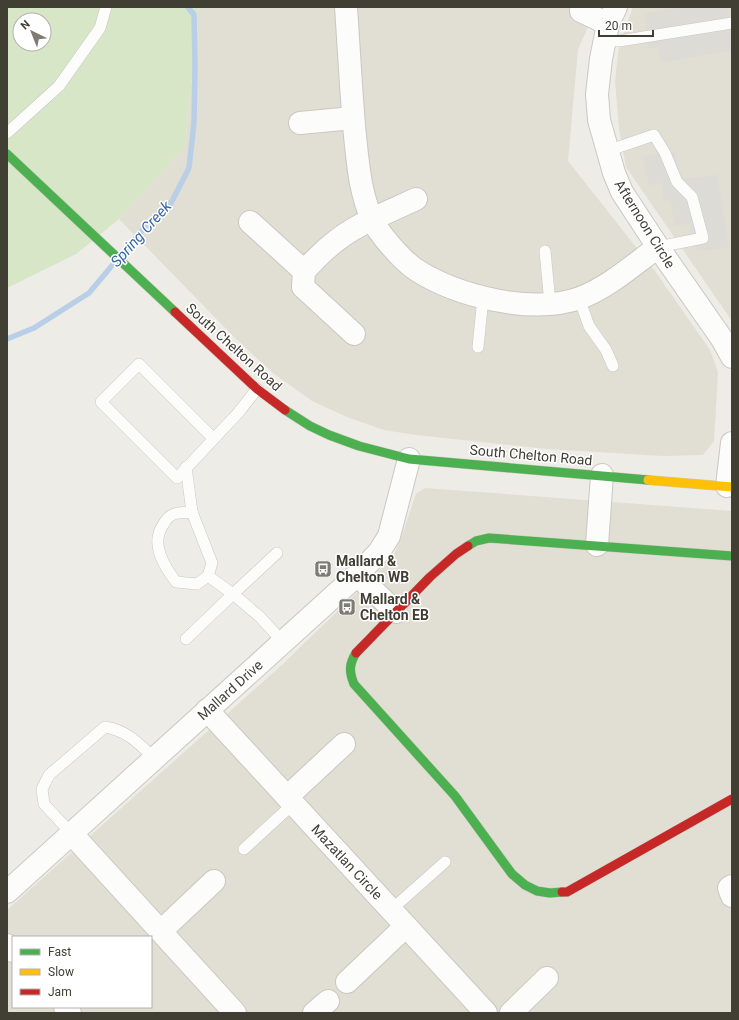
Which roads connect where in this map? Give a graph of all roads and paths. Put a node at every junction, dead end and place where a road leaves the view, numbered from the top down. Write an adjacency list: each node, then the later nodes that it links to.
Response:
1 (106, 7): 8 (lane)
2 (346, 7): 6 (street)
3 (581, 11): 5 (street)
4 (732, 23): 5 (lane)
5 (610, 24): 9 (street, Afternoon Circle)
6 (353, 118): 7 (street); 12 (street)
7 (300, 123)
8 (7, 133)
9 (607, 151): 14 (street, Afternoon Circle); 14 (lane)
10 (7, 154): 24 (street, South Chelton Road)
11 (416, 199): 12 (street)
12 (372, 220): 16 (street); 17 (street)
13 (250, 222): 16 (street)
14 (658, 247): 18 (street); 22 (street, Afternoon Circle)
15 (545, 252): 19 (lane)
16 (304, 271): 20 (street)
17 (483, 298): 19 (street); 21 (lane)
18 (579, 298): 19 (street); 23 (lane)
19 (550, 303)
20 (354, 334)
21 (478, 347)
22 (732, 357)
23 (613, 366)
24 (257, 389): 25 (lane); 27 (street, South Chelton Road)
25 (213, 438): 28 (lane); 28 (lane)
26 (732, 443): 30 (street)
27 (409, 459): 29 (street, South Chelton Road); 35 (street, Mallard Drive)
28 (186, 468): 31 (lane)
29 (602, 475): 30 (street, South Chelton Road); 32 (street)
30 (729, 486)
31 (192, 512): 36 (lane); 36 (lane)
32 (597, 545): 34 (street); 38 (street)
33 (277, 553): 37 (lane)
34 (732, 556)
35 (356, 575): 38 (street); 40 (street, Mallard Drive)
36 (208, 576): 37 (lane)
37 (233, 594): 39 (lane); 40 (lane)
38 (396, 612): 44 (street)
39 (186, 639)
40 (283, 642): 41 (street, Mallard Drive)
41 (207, 710): 43 (street, Mallard Drive); 45 (street, Mazatlan Circle)
42 (344, 744): 45 (street)
43 (154, 758): 46 (street, Mallard Drive); 46 (lane)
44 (732, 799)
45 (290, 800): 47 (lane); 53 (street, Mazatlan Circle)
46 (72, 833): 51 (street, Mallard Drive); 55 (street)
47 (244, 850)
48 (445, 862): 53 (lane)
49 (214, 882): 55 (street)
50 (732, 886): 52 (street)
51 (8, 888)
52 (732, 896)
53 (391, 910): 54 (street, Mazatlan Circle)
54 (406, 926): 57 (street); 59 (street, Mazatlan Circle)
55 (153, 931): 58 (street)
56 (547, 978): 60 (street)
57 (347, 982)
58 (235, 1013)
59 (486, 1013)
60 (511, 1013)

